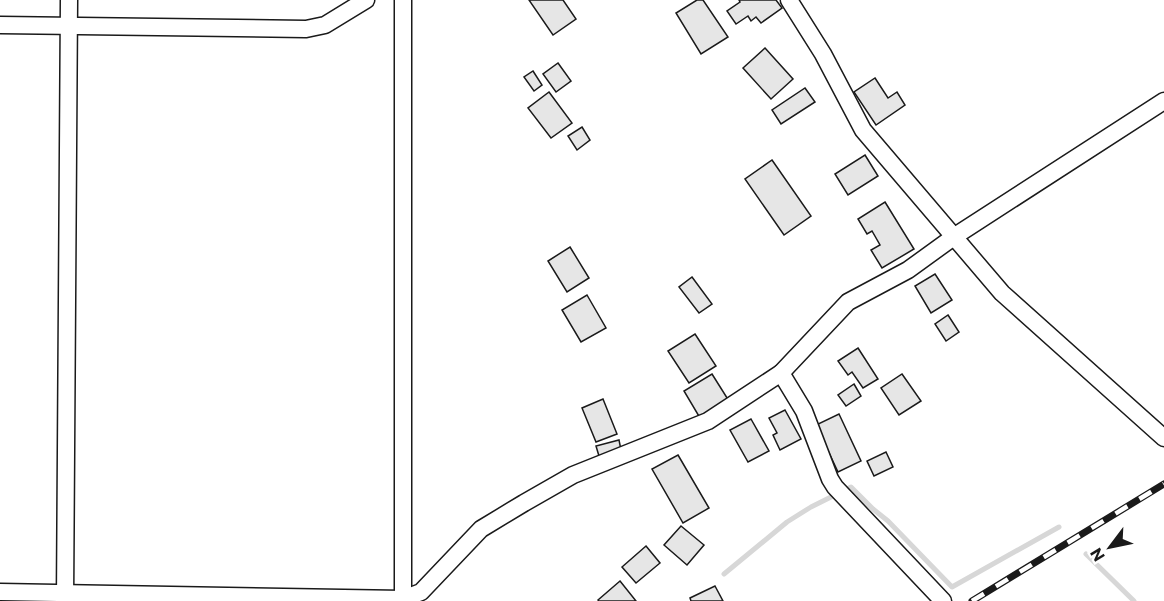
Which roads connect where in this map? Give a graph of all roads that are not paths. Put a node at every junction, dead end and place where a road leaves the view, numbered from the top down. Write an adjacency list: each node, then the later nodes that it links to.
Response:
1 (69, 0): 6 (street)
2 (366, 0): 6 (street)
3 (403, 0): 13 (street)
4 (789, 0): 8 (street)
5 (0, 25): 6 (street)
6 (70, 26): 12 (street)
7 (1164, 100): 8 (street)
8 (955, 236): 9 (street); 10 (street)
9 (781, 373): 13 (street); 14 (street)
10 (1164, 438)
11 (0, 592): 12 (street)
12 (65, 597): 13 (street)
13 (403, 599)
14 (943, 601)

